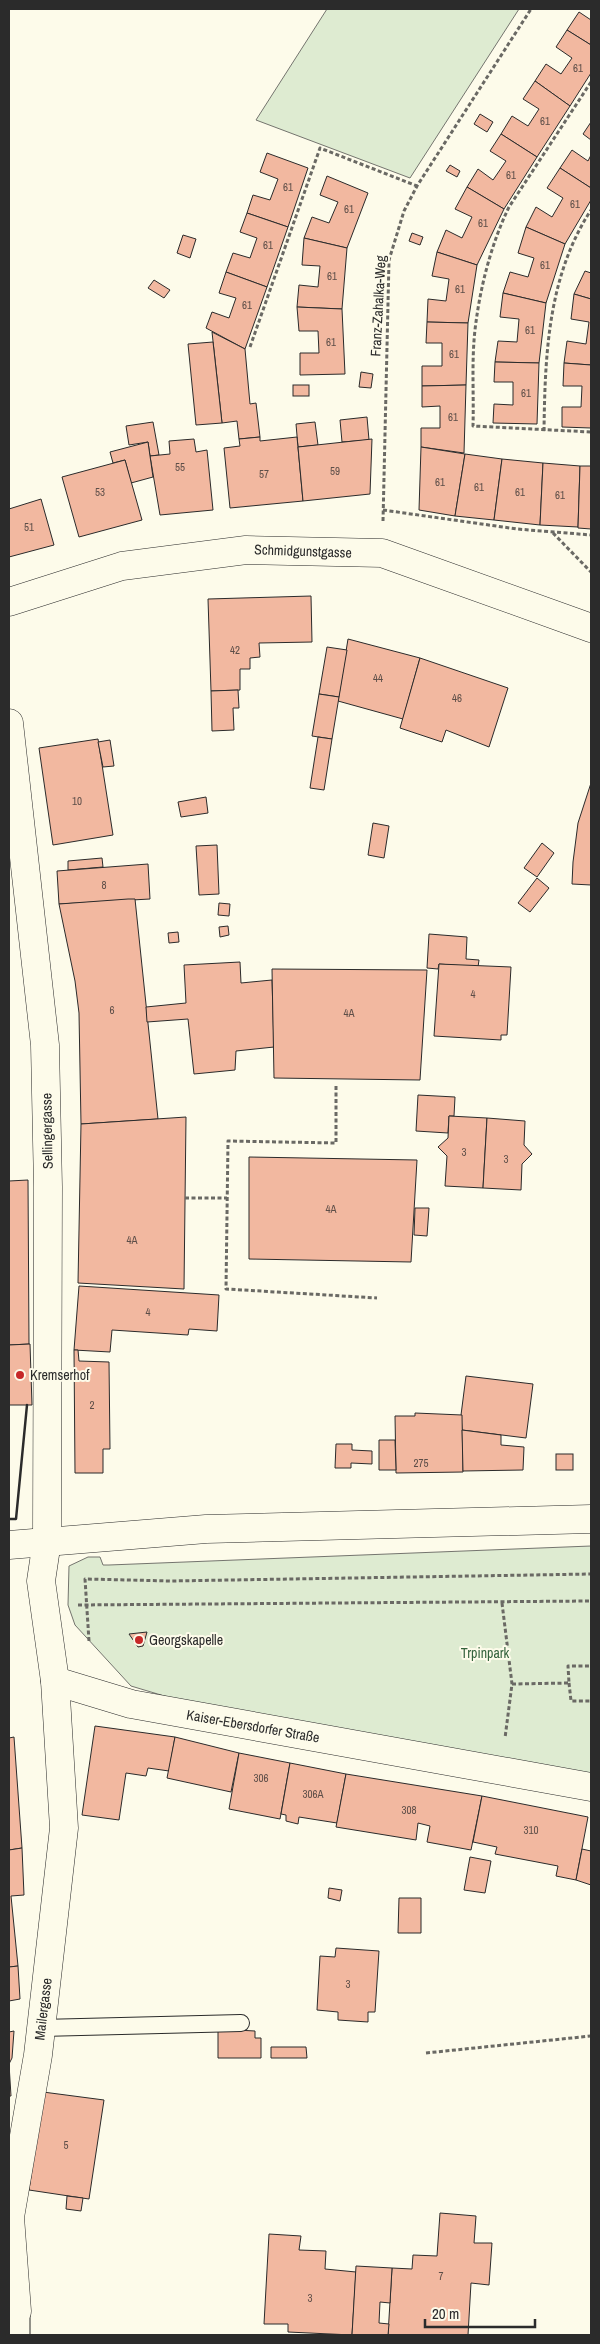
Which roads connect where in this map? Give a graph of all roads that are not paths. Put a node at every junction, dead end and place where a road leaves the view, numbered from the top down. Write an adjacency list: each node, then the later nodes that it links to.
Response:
1 (9, 602): 2 (street, Schmidgunstgasse)
2 (591, 628)
3 (9, 723): 5 (street, Sellingergasse)
4 (591, 1519): 5 (street)
5 (47, 1541): 6 (street); 7 (street)
6 (9, 1545)
7 (55, 1680): 8 (street, Kaiser-Ebersdorfer Straße); 10 (street, Mailergasse)
8 (591, 1787)
9 (241, 2023): 10 (lane)
10 (41, 2028): 11 (street, Mailergasse)
11 (17, 2323)

